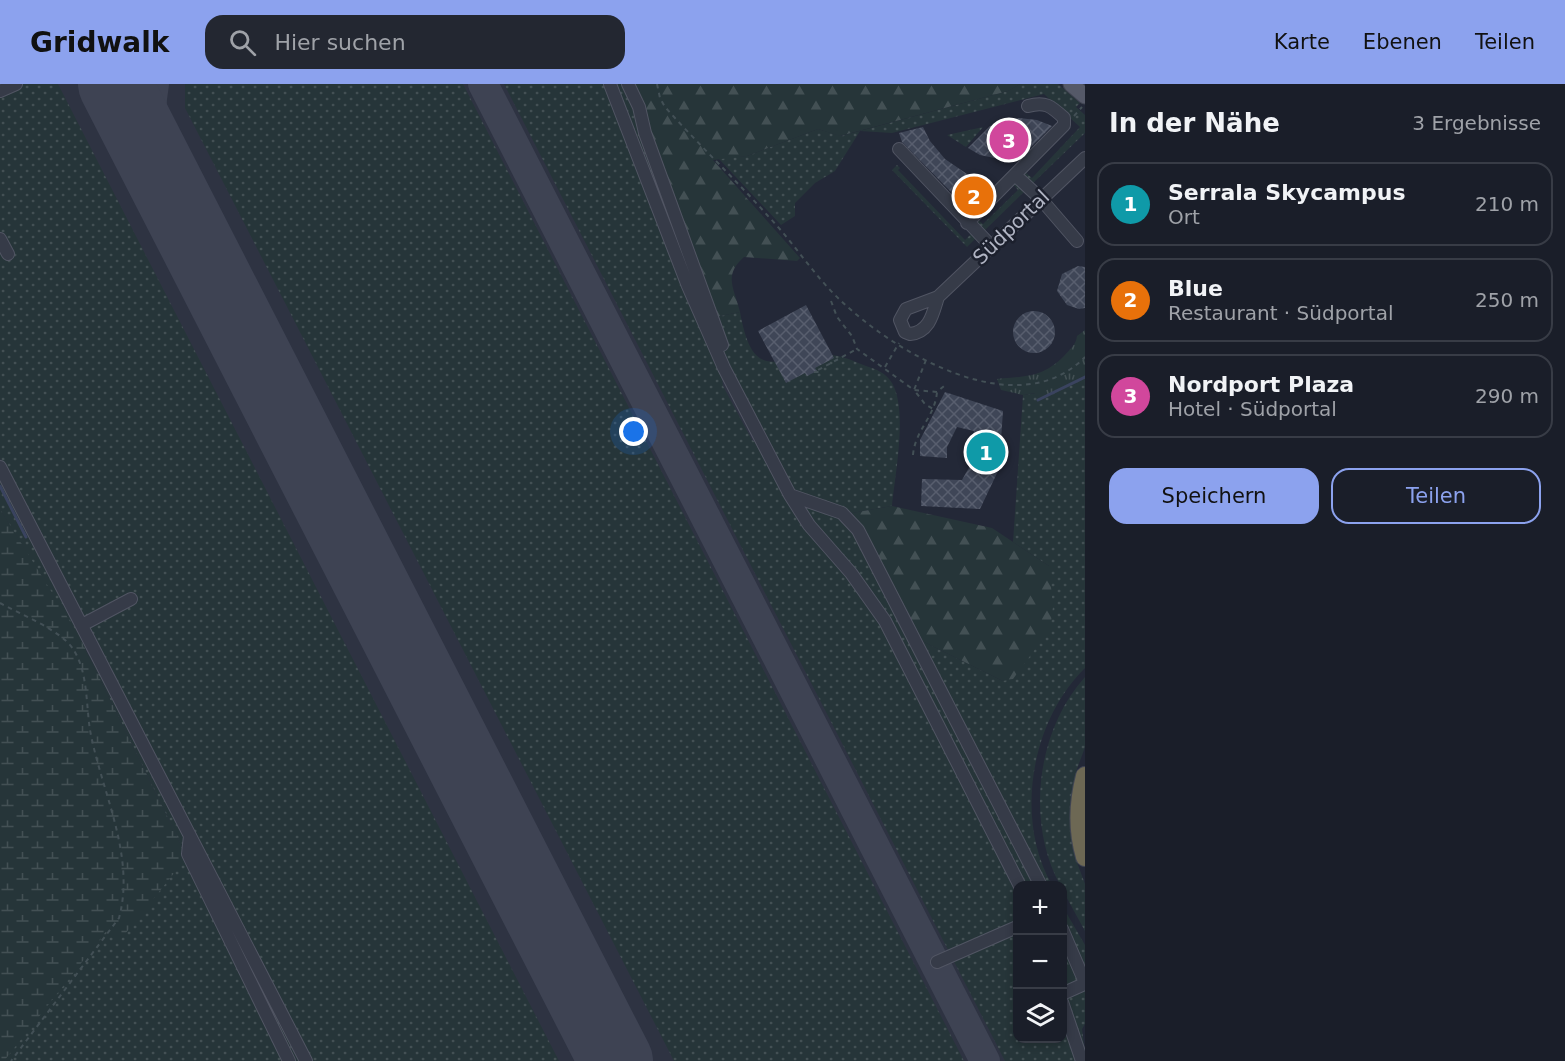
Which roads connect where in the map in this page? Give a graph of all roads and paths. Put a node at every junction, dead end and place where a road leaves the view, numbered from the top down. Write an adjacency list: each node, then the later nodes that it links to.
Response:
1 (16, 84): 6 (street)
2 (610, 84): 29 (street)
3 (628, 84): 29 (street)
4 (657, 84): 23 (path)
5 (1071, 84): 7 (main road)
6 (0, 91)
7 (1085, 96)
8 (1028, 106): 13 (street)
9 (1085, 112): 10 (path)
10 (1075, 115)
11 (899, 149): 15 (street)
12 (1085, 158): 14 (street, Südportal)
13 (1016, 175): 14 (street); 15 (street)
14 (1040, 198): 17 (street); 18 (street, Südportal)
15 (967, 223): 18 (street)
16 (0, 239): 19 (street)
17 (1077, 241)
18 (991, 246): 20 (street, Südportal)
19 (8, 254)
20 (938, 297)
21 (831, 301): 24 (path)
22 (901, 339): 23 (path)
23 (898, 345): 26 (path); 27 (path)
24 (857, 349): 27 (path); 28 (path)
25 (1085, 357): 26 (path)
26 (926, 360): 31 (path)
27 (885, 367): 31 (path)
28 (814, 372)
29 (732, 383): 36 (street)
30 (944, 386): 32 (path)
31 (914, 390): 32 (path); 33 (path)
32 (937, 392): 33 (path)
33 (933, 409): 34 (path)
34 (913, 455)
35 (0, 467): 39 (street)
36 (790, 495): 44 (street); 45 (street)
37 (131, 599): 39 (street)
38 (0, 603): 40 (path)
39 (82, 625): 40 (street)
40 (86, 653): 42 (street); 51 (path)
41 (1085, 776): 43 (highway)
42 (190, 836): 52 (street); 53 (street)
43 (1085, 857)
44 (1018, 881)
45 (1039, 881)
46 (1013, 929): 48 (street)
47 (1065, 935): 49 (street)
48 (937, 962)
49 (1067, 992)
50 (1067, 1017): 54 (street)
51 (11, 1061)
52 (288, 1061)
53 (306, 1061)
54 (1082, 1061)

